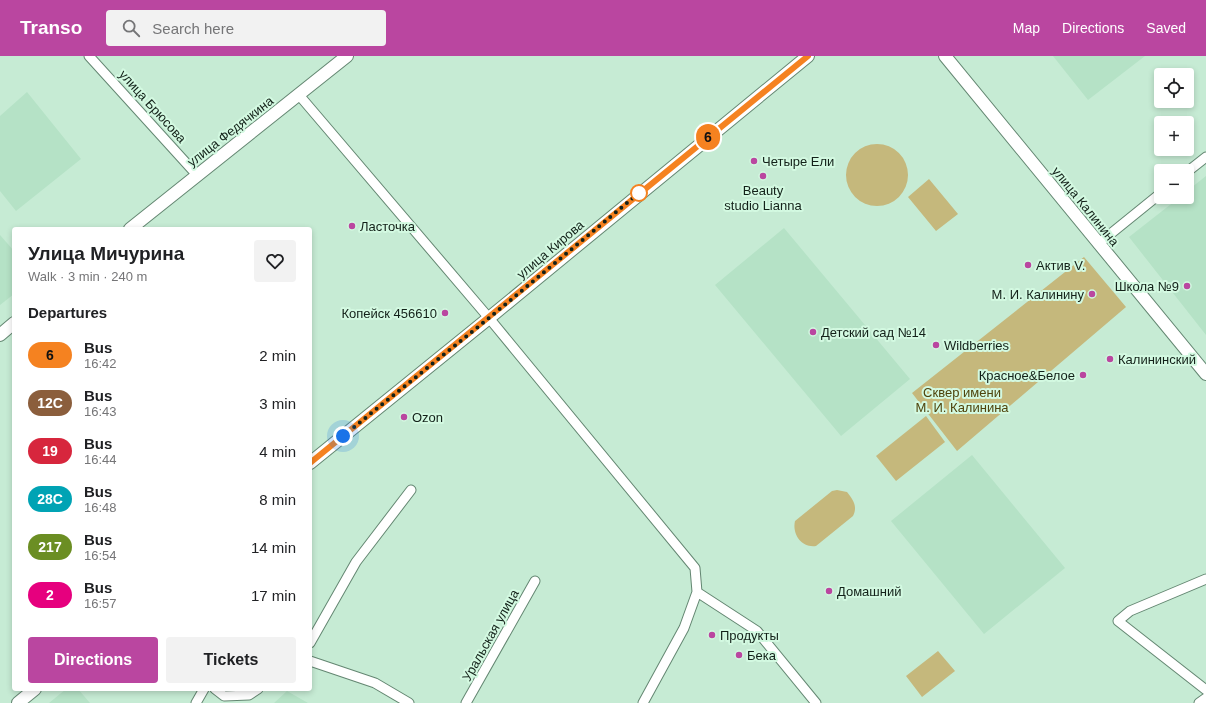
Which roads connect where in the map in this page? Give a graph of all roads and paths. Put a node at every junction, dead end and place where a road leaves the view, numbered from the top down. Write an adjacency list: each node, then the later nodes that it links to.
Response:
1 (89, 56): 8 (street, улица Брюсова)
2 (347, 56): 5 (street, улица Федячкина)
3 (808, 56): 12 (street, улица Кирова)
4 (945, 56): 11 (street, улица Калинина)
5 (300, 94): 8 (street, улица Федячкина); 12 (street)
6 (1206, 157): 7 (street)
7 (1194, 166)
8 (197, 175): 10 (street, улица Федячкина)
9 (1154, 199): 11 (street)
10 (132, 227)
11 (1098, 244): 15 (street, улица Калинина)
12 (489, 318): 16 (street, улица Кирова); 20 (street)
13 (12, 325): 14 (street)
14 (0, 335)
15 (1206, 374)
16 (312, 461)
17 (410, 490): 21 (street)
18 (1206, 579): 23 (street)
19 (535, 581): 32 (street, Уральская улица)
20 (697, 592): 33 (street); 34 (street)
21 (312, 639)
22 (312, 662): 31 (street)
23 (1206, 690)
24 (32, 691): 29 (street)
25 (203, 691): 30 (street)
26 (218, 691): 27 (street)
27 (255, 691)
28 (1206, 698): 35 (street)
29 (18, 703)
30 (196, 703)
31 (408, 703)
32 (466, 703)
33 (643, 703)
34 (816, 703)
35 (1199, 703)

